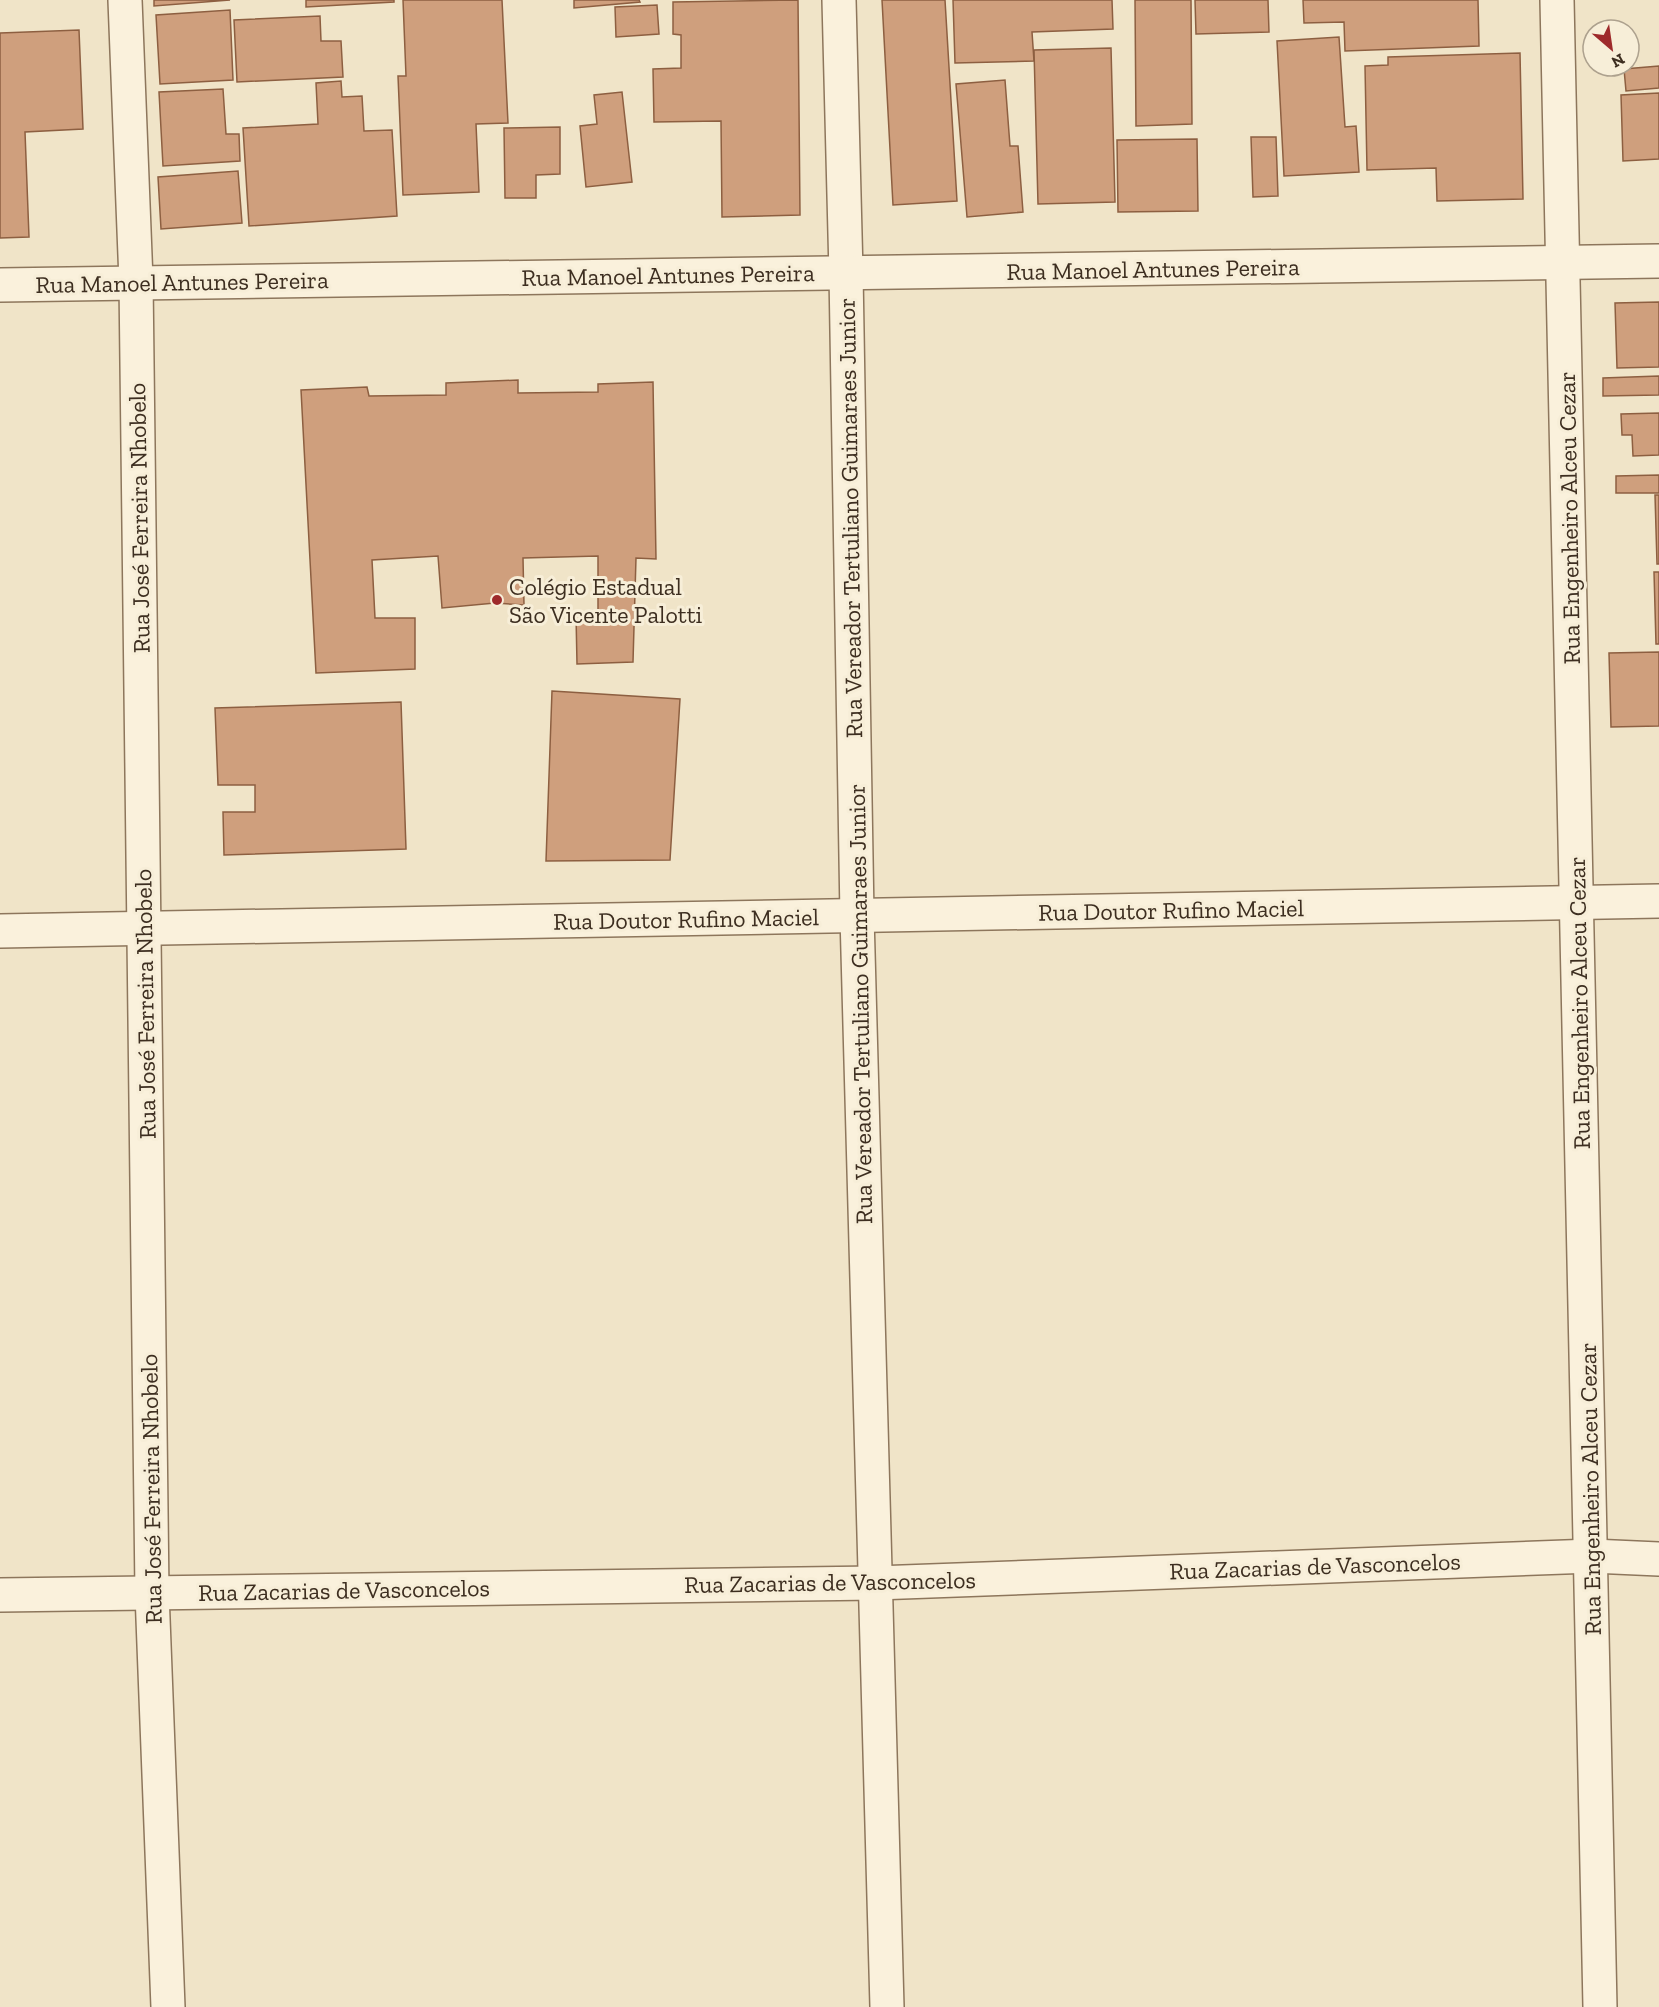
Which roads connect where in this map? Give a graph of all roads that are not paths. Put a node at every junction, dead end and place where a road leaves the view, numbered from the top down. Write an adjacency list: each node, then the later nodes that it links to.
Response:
1 (125, 0): 7 (street, Rua José Ferreira Nhobelo)
2 (839, 0): 6 (street, Rua Vereador Tertuliano Guimaraes Junior)
3 (1557, 0): 5 (street, Rua Engenheiro Alceu Cezar)
4 (1659, 261): 5 (street, Rua Manoel Antunes Pereira)
5 (1563, 264): 6 (street, Rua Manoel Antunes Pereira); 10 (street, Rua Engenheiro Alceu Cezar)
6 (846, 273): 7 (street, Rua Manoel Antunes Pereira); 11 (street, Rua Vereador Tertuliano Guimaraes Junior)
7 (136, 281): 8 (street, Rua Manoel Antunes Pereira); 12 (street, Rua José Ferreira Nhobelo)
8 (0, 285)
9 (1659, 901): 10 (street, Rua Doutor Rufino Maciel)
10 (1577, 903): 11 (street, Rua Doutor Rufino Maciel); 14 (street, Rua Engenheiro Alceu Cezar)
11 (857, 916): 12 (street, Rua Doutor Rufino Maciel); 16 (street, Rua Vereador Tertuliano Guimaraes Junior)
12 (144, 928): 13 (street, Rua Doutor Rufino Maciel); 17 (street, Rua José Ferreira Nhobelo)
13 (0, 931)
14 (1592, 1556): 15 (street, Rua Zacarias de Vasconcelos); 16 (street, Rua Zacarias de Vasconcelos); 21 (street, Rua Engenheiro Alceu Cezar)
15 (1659, 1559)
16 (876, 1583): 17 (street, Rua Zacarias de Vasconcelos); 20 (street, Rua Vereador Tertuliano Guimaraes Junior)
17 (152, 1593): 18 (street, Rua Zacarias de Vasconcelos); 19 (street, Rua José Ferreira Nhobelo)
18 (0, 1595)
19 (168, 2007)
20 (887, 2007)
21 (1600, 2007)

